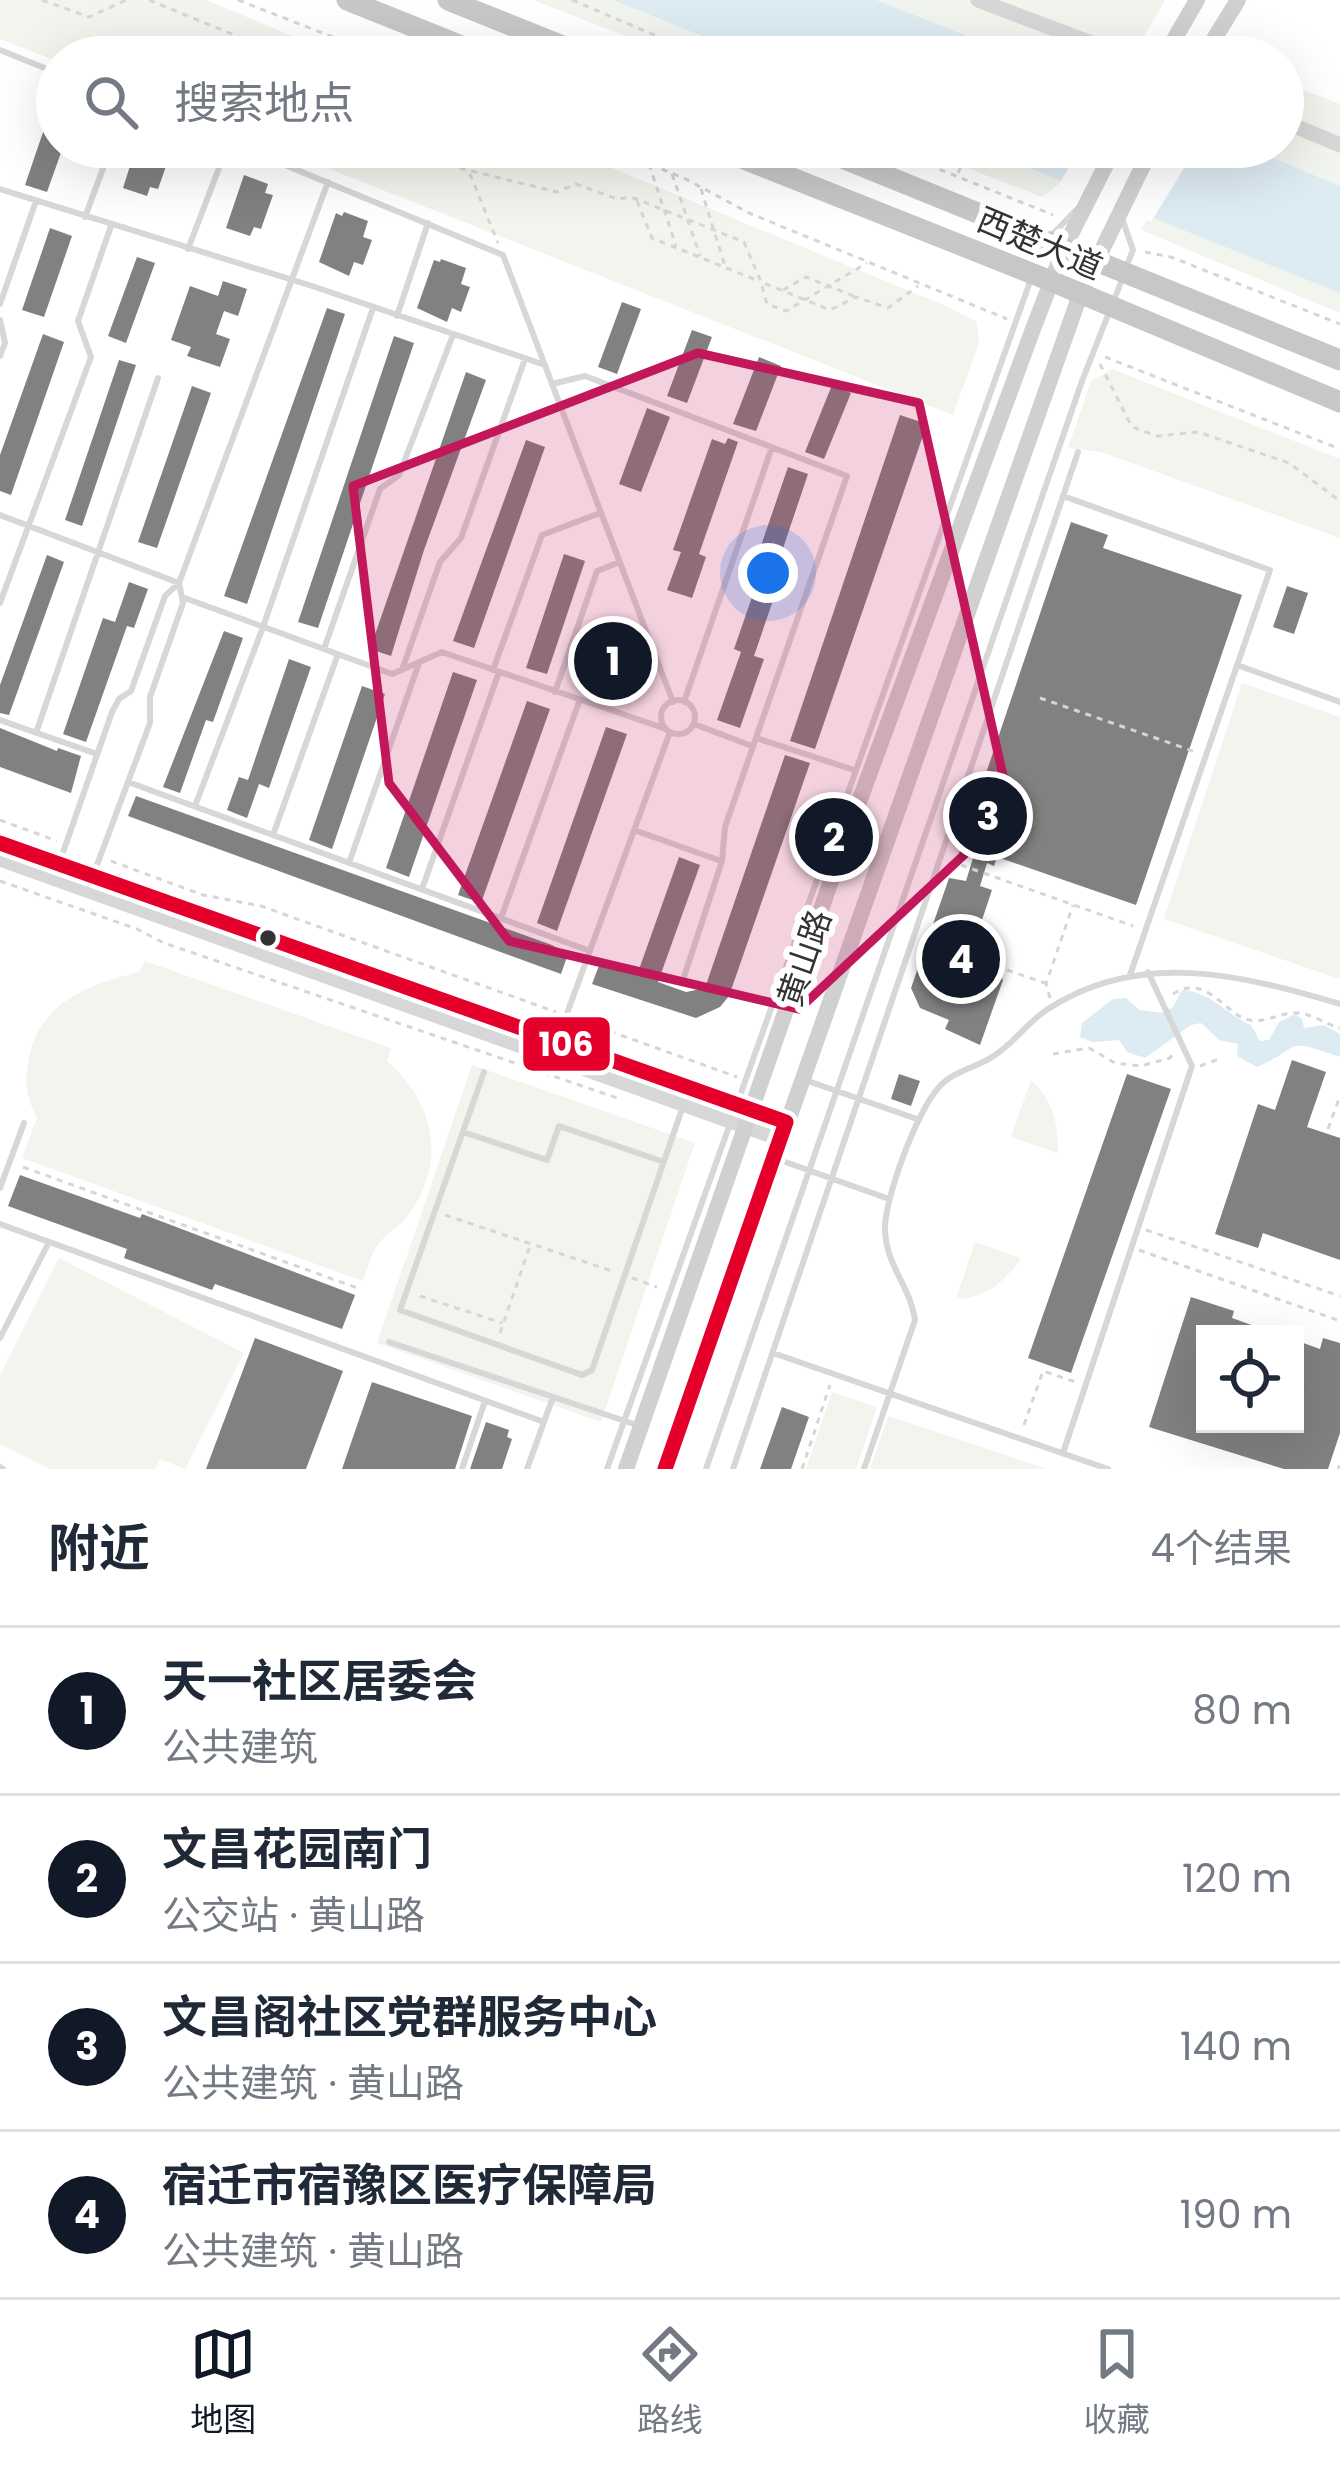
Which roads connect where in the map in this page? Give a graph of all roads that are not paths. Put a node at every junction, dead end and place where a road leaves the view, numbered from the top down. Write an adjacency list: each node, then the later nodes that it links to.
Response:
1 (347, 0): 6 (highway)
2 (448, 0): 7 (highway)
3 (978, 0): 8 (street)
4 (1197, 0): 9 (main road)
5 (1238, 0): 10 (main road)
6 (437, 36)
7 (538, 36)
8 (1073, 36)
9 (1176, 36)
10 (1216, 36)
11 (0, 50): 12 (lane)
12 (36, 65)
13 (1304, 130): 14 (street)
14 (1340, 145)
15 (103, 168): 26 (lane)
16 (219, 168): 30 (lane)
17 (293, 168): 22 (lane)
18 (767, 168): 33 (highway, 西楚大道)
19 (868, 168): 29 (highway, 西楚大道)
20 (1104, 168): 29 (main road, 黄山路)
21 (1141, 168): 25 (main road, 黄山路)
22 (328, 182): 27 (lane); 34 (lane)
23 (0, 189): 24 (lane)
24 (36, 201): 26 (lane); 36 (lane)
25 (1119, 210): 31 (main road, 黄山路); 32 (lane)
26 (85, 217): 28 (lane)
27 (428, 223): 39 (lane); 45 (lane)
28 (111, 226): 30 (lane); 54 (lane)
29 (1056, 243): 31 (highway, 西楚大道); 33 (main road, 黄山路)
30 (188, 249): 34 (lane)
31 (1095, 262): 32 (highway, 西楚大道); 35 (main road, 黄山路)
32 (1124, 274): 38 (lane); 44 (highway, 西楚大道)
33 (1042, 277): 35 (highway, 西楚大道); 78 (main road, 黄山路); 78 (lane)
34 (291, 282): 37 (lane); 57 (lane)
35 (1080, 296): 38 (highway, 西楚大道); 98 (main road, 黄山路)
36 (0, 304)
37 (373, 308): 39 (lane); 60 (lane)
38 (1111, 308): 48 (highway, 西楚大道); 99 (lane)
39 (397, 316): 41 (lane)
40 (0, 320): 42 (lane)
41 (453, 335): 43 (lane); 61 (lane)
42 (0, 356)
43 (525, 358): 45 (lane); 65 (lane)
44 (1340, 360)
45 (545, 365): 47 (lane)
46 (158, 379): 55 (lane)
47 (552, 384): 49 (lane); 52 (lane)
48 (1340, 402)
49 (772, 447): 69 (lane); 76 (lane)
50 (1078, 452): 51 (lane)
51 (1064, 496): 64 (lane); 101 (lane)
52 (601, 512): 56 (lane); 66 (lane)
53 (0, 515): 54 (lane)
54 (28, 525): 55 (lane); 59 (lane)
55 (100, 550): 57 (lane); 75 (lane)
56 (620, 562): 67 (lane); 70 (lane)
57 (179, 583): 58 (lane); 77 (lane)
58 (182, 597): 60 (lane); 79 (lane)
59 (0, 603)
60 (262, 627): 61 (lane); 80 (lane)
61 (324, 649): 62 (lane)
62 (338, 655): 65 (lane); 82 (lane)
63 (419, 663): 65 (lane); 66 (lane); 86 (lane)
64 (1237, 665): 71 (lane); 93 (lane)
65 (402, 670)
66 (496, 671): 67 (lane); 89 (lane)
67 (555, 692): 68 (lane)
68 (579, 700): 74 (lane); 90 (lane)
69 (684, 701): 70 (lane); 73 (lane)
70 (673, 702): 74 (lane)
71 (1340, 702)
72 (0, 720): 75 (lane)
73 (694, 724): 74 (lane); 76 (lane)
74 (668, 730): 81 (lane)
75 (36, 733): 77 (lane)
76 (754, 742): 78 (lane); 85 (lane)
77 (97, 754): 87 (lane)
78 (861, 772): 102 (main road, 黄山路); 102 (lane)
79 (128, 782): 80 (lane); 88 (lane)
80 (195, 806): 82 (lane)
81 (634, 830): 85 (lane); 91 (lane)
82 (273, 835): 86 (lane)
83 (0, 843): 87 (street)
84 (0, 859): 100 (street)
85 (722, 861): 94 (lane)
86 (349, 863): 89 (lane)
87 (58, 864): 88 (street)
88 (93, 876): 96 (street)
89 (422, 890): 90 (lane)
90 (500, 918): 91 (lane)
91 (590, 951): 96 (lane)
92 (1148, 972): 93 (lane); 95 (lane); 123 (lane)
93 (1130, 975): 103 (lane)
94 (682, 983)
95 (1340, 1004)
96 (557, 1039): 100 (street)
97 (484, 1072): 106 (lane)
98 (802, 1078): 99 (lane); 105 (main road, 黄山路)
99 (837, 1091): 101 (lane); 109 (lane)
100 (687, 1096): 102 (street); 108 (lane)
101 (860, 1098): 103 (lane); 110 (lane)
102 (740, 1114): 105 (street); 122 (main road, 黄山路); 122 (lane)
103 (919, 1119): 112 (lane)
104 (24, 1123): 111 (lane)
105 (783, 1130): 107 (main road, 黄山路)
106 (463, 1132): 108 (lane); 108 (lane)
107 (773, 1158): 109 (lane); 129 (main road, 黄山路)
108 (664, 1162)
109 (809, 1171): 110 (lane); 130 (lane)
110 (832, 1179): 112 (lane); 117 (lane)
111 (0, 1188)
112 (890, 1200): 118 (lane)
113 (0, 1224): 114 (lane)
114 (49, 1242): 115 (lane); 120 (lane)
115 (0, 1338)
116 (389, 1342): 119 (lane)
117 (773, 1353): 118 (lane); 131 (lane)
118 (890, 1393): 123 (lane); 132 (lane)
119 (553, 1397): 121 (lane); 122 (lane)
120 (485, 1401): 121 (lane); 125 (lane)
121 (544, 1422): 126 (lane)
122 (632, 1424): 127 (lane); 128 (main road, 黄山路)
123 (1064, 1454): 124 (lane)
124 (1084, 1465): 133 (lane)
125 (462, 1469)
126 (527, 1469)
127 (607, 1469)
128 (626, 1469)
129 (664, 1469)
130 (706, 1469)
131 (734, 1469)
132 (864, 1469)
133 (1108, 1469)

